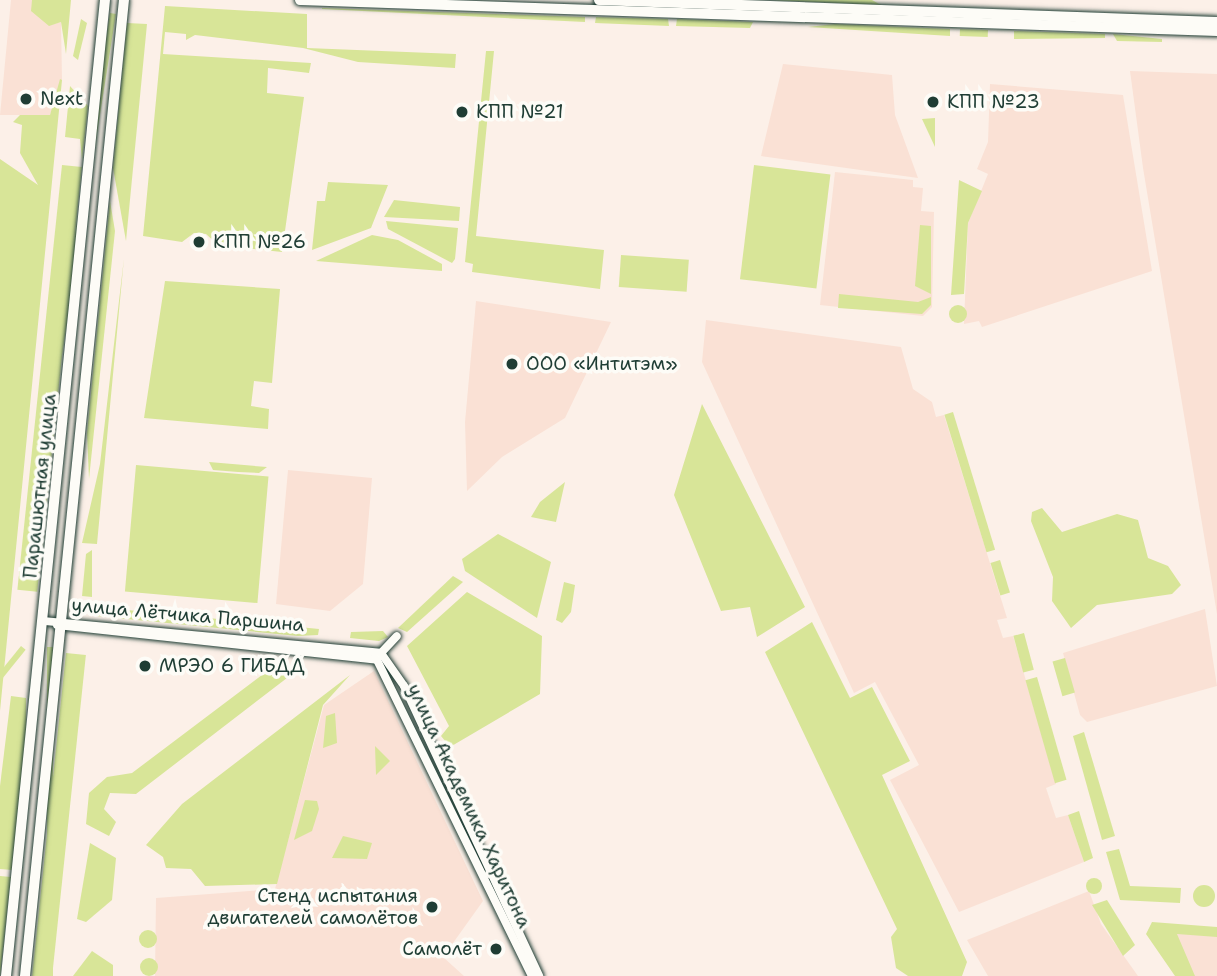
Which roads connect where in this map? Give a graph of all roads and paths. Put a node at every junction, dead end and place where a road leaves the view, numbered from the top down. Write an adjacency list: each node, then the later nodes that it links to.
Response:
1 (105, 0): 8 (main road, Парашютная улица)
2 (124, 0): 9 (main road, Парашютная улица)
3 (300, 0): 7 (main road)
4 (598, 0): 5 (main road)
5 (615, 0): 6 (main road)
6 (1217, 22)
7 (1217, 31)
8 (44, 621): 9 (street, улица Лётчика Паршина); 14 (main road, Парашютная улица)
9 (62, 623): 11 (street, улица Лётчика Паршина); 12 (street, улица Лётчика Паршина); 15 (main road, Парашютная улица)
10 (397, 636): 11 (street)
11 (381, 653): 13 (street, улица Академика Харитона)
12 (370, 657): 13 (street, улица Академика Харитона)
13 (535, 975)
14 (6, 976)
15 (25, 976)

